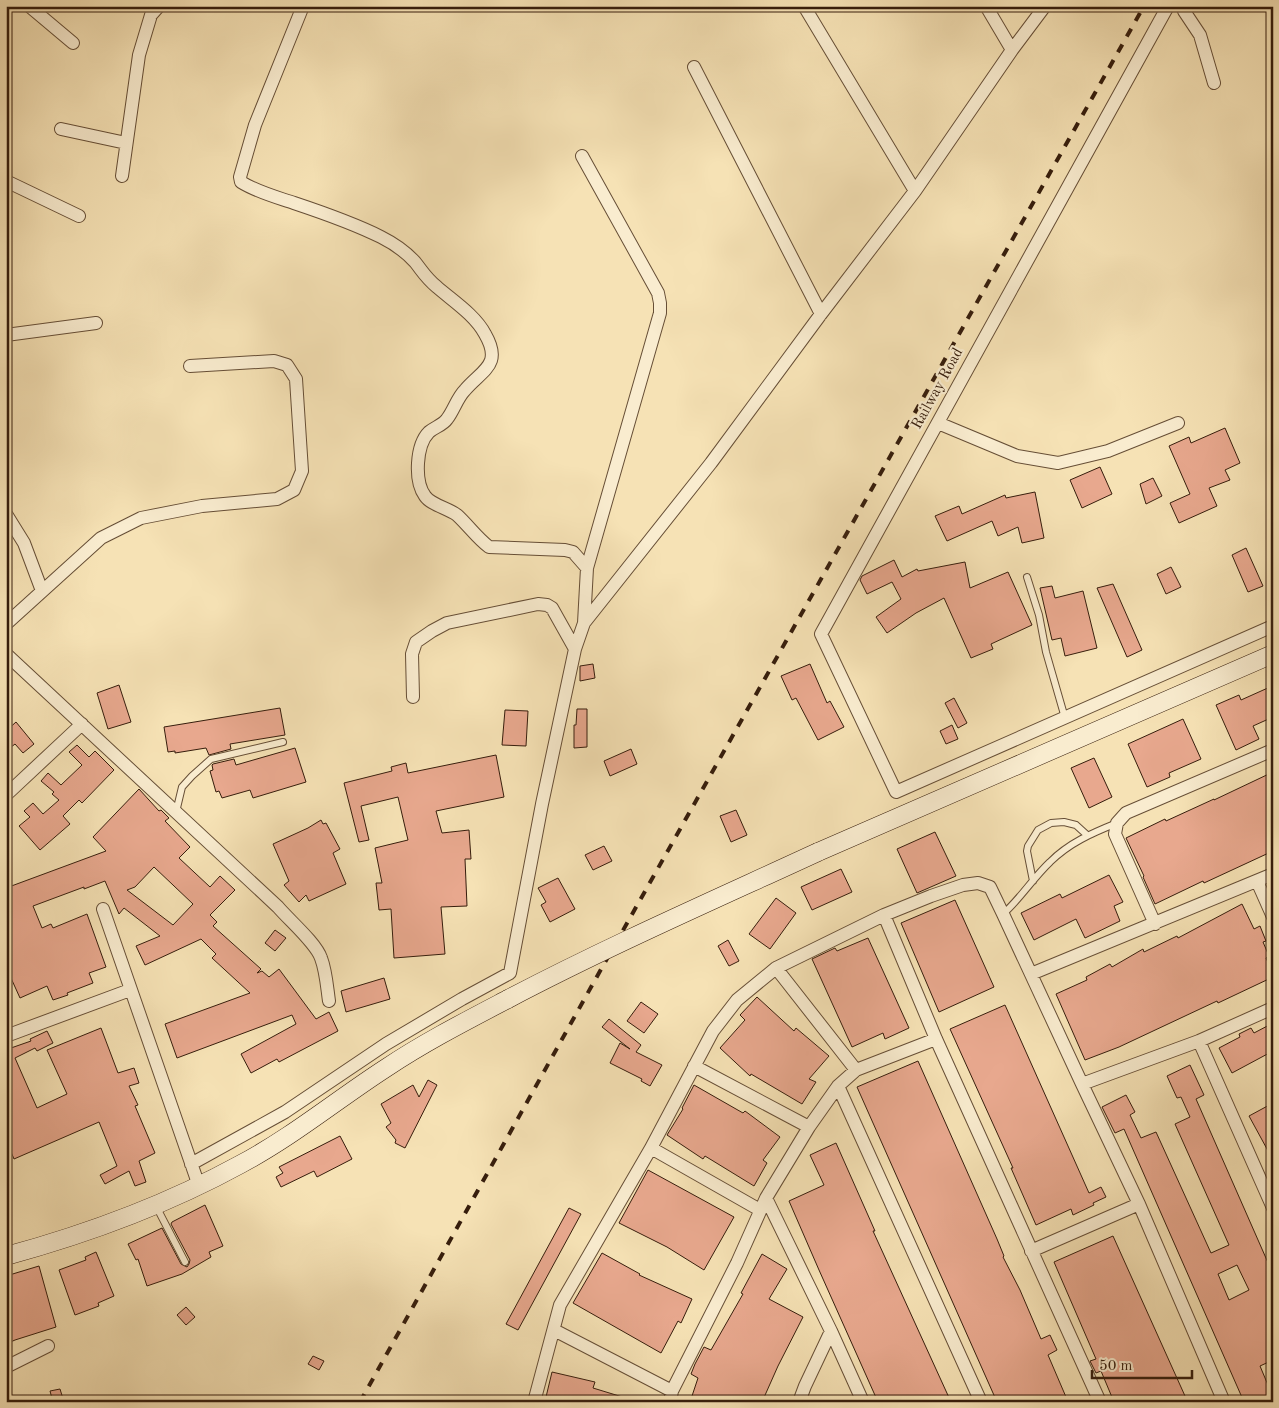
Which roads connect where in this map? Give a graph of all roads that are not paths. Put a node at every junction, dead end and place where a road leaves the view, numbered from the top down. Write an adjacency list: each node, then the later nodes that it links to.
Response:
1 (29, 6): 9 (street)
2 (159, 6): 14 (street)
3 (303, 6): 27 (street)
4 (804, 6): 18 (street)
5 (986, 6): 10 (street)
6 (1045, 6): 10 (street)
7 (1168, 6): 24 (street, Railway Road)
8 (1184, 6): 12 (street)
9 (73, 42)
10 (1012, 50): 18 (street)
11 (694, 67): 20 (street)
12 (1214, 83)
13 (61, 129): 14 (street)
14 (126, 143): 16 (street)
15 (582, 156): 27 (street)
16 (122, 176)
17 (6, 181): 19 (street)
18 (915, 191): 20 (street)
19 (79, 216)
20 (821, 314): 30 (street)
21 (96, 323): 22 (street)
22 (6, 335)
23 (190, 366): 29 (street)
24 (938, 423): 25 (street); 37 (street, Railway Road)
25 (1178, 423)
26 (6, 514): 29 (street)
27 (587, 568): 30 (street)
28 (1027, 577): 37 (lane)
29 (42, 591): 31 (street)
30 (584, 623): 33 (street)
31 (6, 624)
32 (1273, 626): 37 (street)
33 (575, 649): 36 (street); 65 (street)
34 (6, 654): 38 (street)
35 (1273, 654): 67 (main road, bridge)
36 (413, 697)
37 (1065, 718)
38 (82, 724): 41 (street); 42 (street)
39 (283, 742): 42 (lane)
40 (1273, 750): 43 (street)
41 (6, 795)
42 (176, 812): 56 (street)
43 (1117, 823): 44 (lane); 52 (street)
44 (1087, 835): 46 (lane); 46 (lane)
45 (1273, 874): 47 (street)
46 (1033, 881): 49 (lane)
47 (1257, 881): 51 (street); 52 (street)
48 (103, 909): 55 (street)
49 (1003, 914): 50 (street); 54 (street)
50 (884, 915): 53 (street); 59 (street)
51 (1273, 917)
52 (1156, 924): 54 (street)
53 (776, 968): 61 (street); 62 (street)
54 (1031, 974): 63 (street)
55 (130, 990): 58 (street); 69 (street)
56 (329, 1001)
57 (1273, 1008): 60 (street)
58 (6, 1036)
59 (936, 1039): 62 (street); 76 (street)
60 (1199, 1041): 63 (street); 74 (street)
61 (694, 1066): 66 (street); 68 (street)
62 (856, 1070): 64 (street)
63 (1082, 1084): 72 (street)
64 (838, 1086): 66 (street); 87 (street)
65 (285, 1112): 67 (street); 69 (street)
66 (809, 1126): 71 (street)
67 (298, 1129): 70 (main road)
68 (651, 1148): 75 (street); 79 (street)
69 (191, 1164): 70 (street)
70 (199, 1186): 73 (main road)
71 (766, 1198): 75 (street); 80 (street)
72 (1139, 1204): 76 (street); 89 (street)
73 (156, 1205): 77 (main road); 78 (lane)
74 (1273, 1208)
75 (760, 1210): 83 (street)
76 (1031, 1251): 88 (street)
77 (6, 1256)
78 (184, 1262)
79 (554, 1330): 83 (street); 84 (street)
80 (831, 1331): 85 (street); 86 (street)
81 (48, 1346): 82 (street)
82 (6, 1367)
83 (671, 1396)
84 (534, 1402)
85 (799, 1402)
86 (862, 1402)
87 (981, 1402)
88 (1100, 1402)
89 (1224, 1402)

